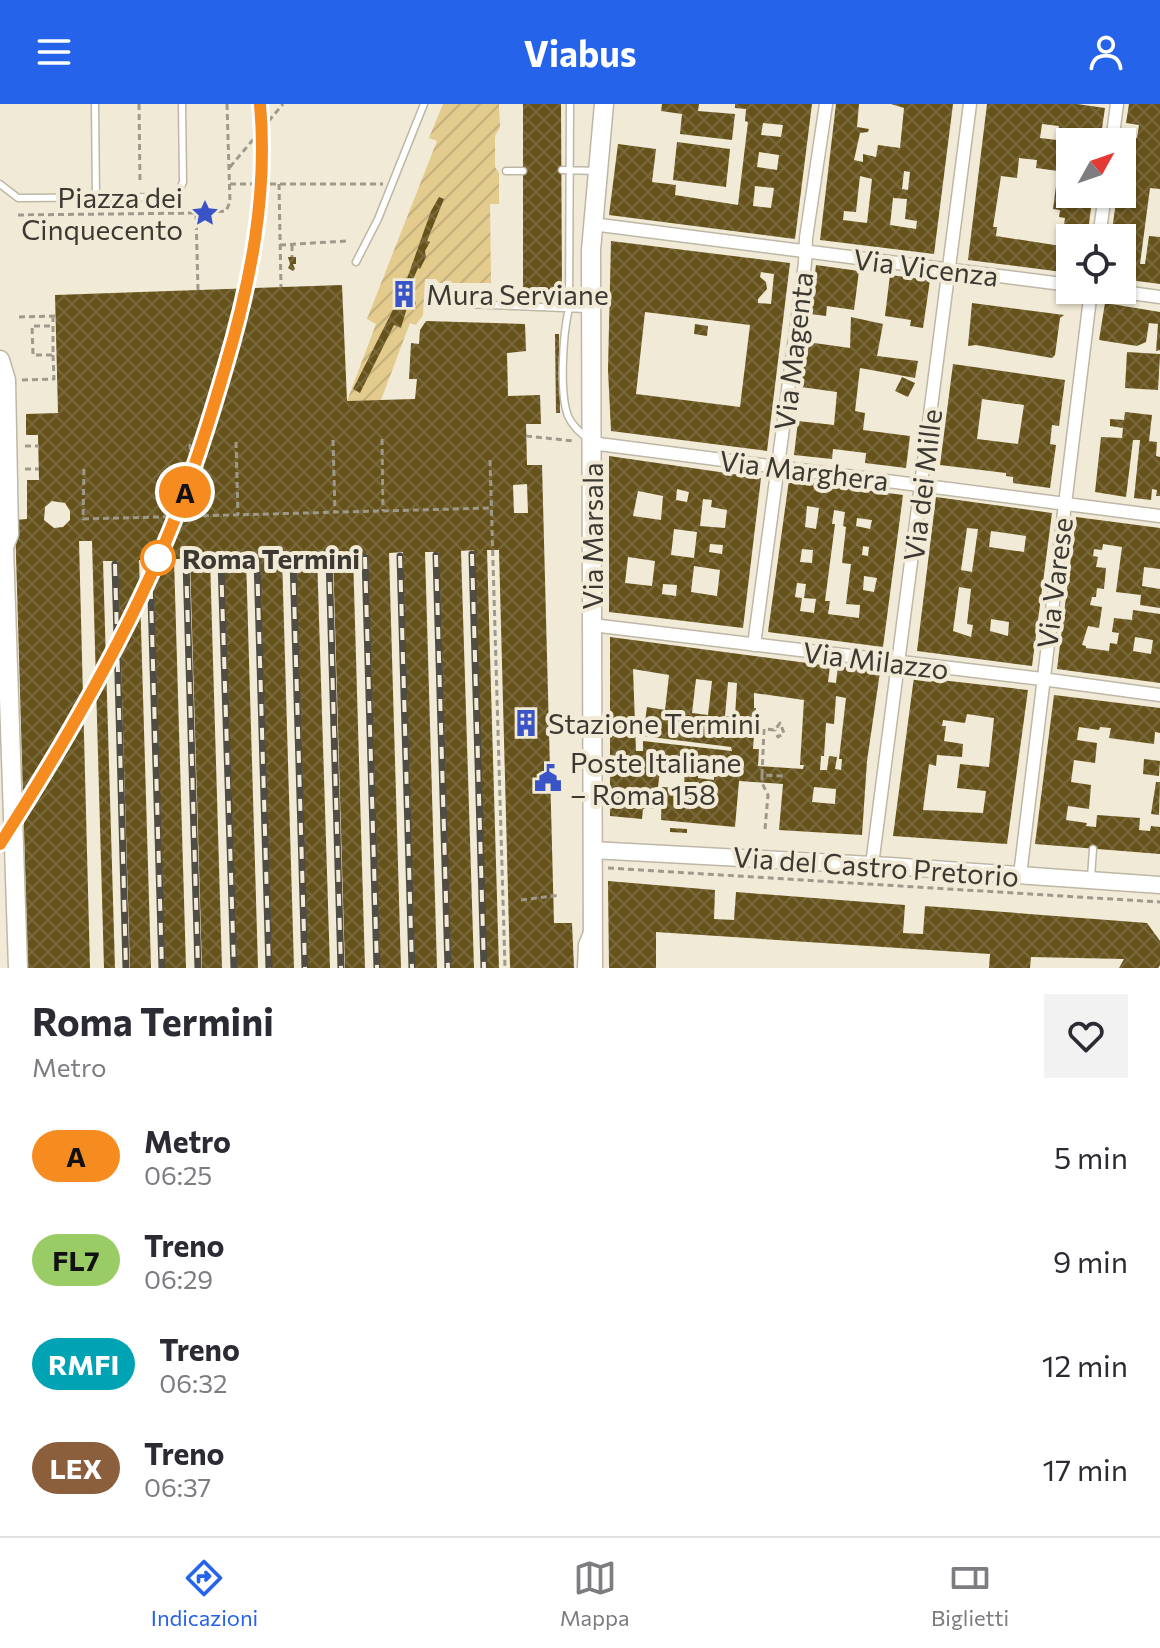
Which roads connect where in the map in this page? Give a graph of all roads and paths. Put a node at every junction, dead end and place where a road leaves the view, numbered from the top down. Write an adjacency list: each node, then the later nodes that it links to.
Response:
1 (95, 104): 24 (lane)
2 (139, 104): 19 (path)
3 (182, 104): 24 (lane)
4 (283, 104): 14 (path)
5 (424, 104): 32 (lane)
6 (570, 104): 15 (lane)
7 (595, 104): 13 (lane)
8 (604, 104): 13 (main road, Via Marsala)
9 (826, 104): 30 (street, Via Magenta)
10 (970, 104): 33 (street, Via dei Mille)
11 (1117, 104): 12 (street)
12 (1114, 128)
13 (601, 130): 18 (main road, Via Marsala)
14 (230, 167)
15 (566, 170): 18 (lane); 41 (lane)
16 (506, 171): 17 (lane)
17 (523, 171)
18 (597, 171): 26 (main road, Via Marsala)
19 (140, 182)
20 (0, 184): 24 (lane)
21 (230, 184): 22 (path)
22 (279, 184): 23 (path); 28 (path)
23 (383, 184)
24 (96, 198)
25 (196, 213): 36 (path)
26 (592, 224): 30 (street, Via Vicenza); 42 (main road, Via Marsala)
27 (347, 241): 29 (path)
28 (280, 245): 29 (path); 35 (path)
29 (292, 245): 31 (path)
30 (805, 251): 33 (street, Via Vicenza); 59 (street, Via Magenta)
31 (292, 257)
32 (356, 262)
33 (950, 271): 34 (street, Via Vicenza); 63 (street, Via dei Mille)
34 (1056, 283)
35 (281, 287)
36 (198, 290)
37 (1136, 294): 38 (street)
38 (1160, 297)
39 (464, 304): 41 (lane)
40 (1089, 304): 64 (street, Via Varese)
41 (569, 308): 42 (lane); 54 (lane)
42 (591, 309): 54 (main road, Via Marsala)
43 (19, 317): 44 (path)
44 (53, 326): 45 (path); 47 (path)
45 (33, 340): 46 (path); 47 (path)
46 (40, 340)
47 (53, 355): 49 (path)
48 (0, 360): 49 (main road)
49 (13, 380): 71 (main road)
50 (526, 436): 54 (path)
51 (382, 439): 66 (path)
52 (333, 440): 67 (path)
53 (236, 442): 68 (path)
54 (591, 443): 59 (street, Via Marghera); 73 (main road, Via Marsala)
55 (190, 444): 69 (path)
56 (39, 446): 57 (path)
57 (21, 447)
58 (490, 460): 65 (path)
59 (778, 467): 63 (street, Via Marghera); 74 (street, Via Magenta)
60 (21, 469): 61 (path)
61 (39, 469)
62 (84, 469): 69 (path)
63 (921, 485): 64 (street, Via Marghera); 75 (street, Via dei Mille)
64 (1064, 503): 70 (street, Via Marghera); 76 (street, Via Varese)
65 (491, 508): 66 (path); 94 (path)
66 (383, 511): 67 (path)
67 (335, 512): 68 (path)
68 (238, 515): 69 (path)
69 (192, 516)
70 (1160, 516)
71 (2, 542): 72 (main road)
72 (2, 586): 91 (main road)
73 (592, 625): 74 (street, Via Milazzo); 83 (main road, Via Marsala)
74 (754, 645): 75 (street, Via Milazzo)
75 (899, 663): 76 (street, Via Milazzo); 84 (street, Via dei Mille)
76 (1042, 679): 77 (street, Via Milazzo); 85 (street, Via Varese)
77 (1160, 695)
78 (775, 730): 79 (path)
79 (762, 775): 80 (path); 81 (path)
80 (783, 776)
81 (765, 829)
82 (1093, 849): 86 (lane)
83 (592, 858): 84 (street, Via del Castro Pretorio); 90 (path); 92 (main road, Via Marsala)
84 (872, 865): 85 (street, Via del Castro Pretorio)
85 (1020, 875): 86 (street, Via del Castro Pretorio)
86 (1091, 880): 87 (street, Via del Castro Pretorio)
87 (1160, 885)
88 (560, 895): 89 (path)
89 (521, 900)
90 (1160, 902)
91 (8, 911): 93 (main road)
92 (592, 922): 95 (lane); 96 (main road, Via Marsala)
93 (18, 968)
94 (505, 968)
95 (581, 968)
96 (593, 968)

